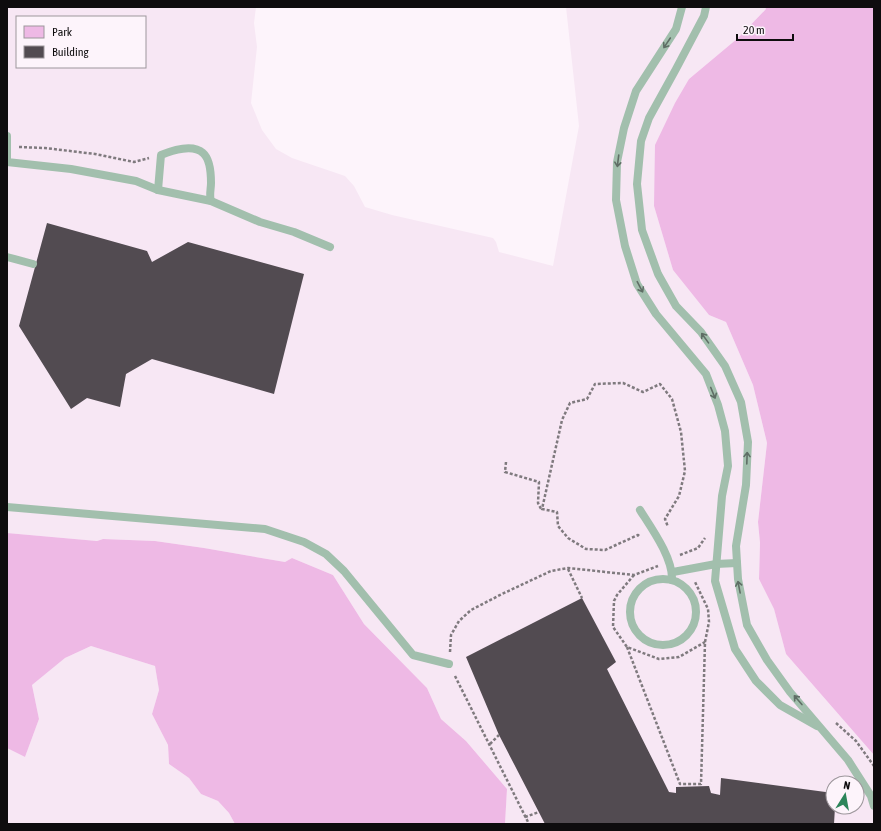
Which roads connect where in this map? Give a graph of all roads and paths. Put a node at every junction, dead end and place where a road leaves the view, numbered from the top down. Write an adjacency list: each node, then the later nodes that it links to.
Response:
1 (682, 7): 16 (lane, one-way to 16)
2 (706, 7): 21 (lane, one-way to 2)
3 (7, 136): 4 (lane)
4 (7, 146): 5 (path); 6 (lane)
5 (154, 156)
6 (158, 190): 7 (lane); 7 (lane)
7 (211, 201): 8 (lane)
8 (330, 247)
9 (7, 257): 10 (lane)
10 (33, 264)
11 (506, 462): 13 (path)
12 (7, 507): 30 (lane)
13 (542, 509): 15 (path); 17 (path)
14 (640, 510): 20 (lane)
15 (669, 531)
16 (718, 535): 19 (path); 22 (lane)
17 (642, 541)
18 (679, 548): 19 (path)
19 (682, 553): 20 (path); 24 (path)
20 (668, 562): 25 (path); 26 (lane)
21 (737, 563): 22 (lane); 32 (lane, one-way to 21)
22 (716, 564): 24 (lane); 32 (lane)
23 (568, 568): 25 (path); 27 (path); 30 (path)
24 (689, 569): 26 (lane); 28 (path)
25 (634, 575): 29 (path)
26 (672, 576): 26 (lane)
27 (582, 598)
28 (705, 642): 29 (path); 29 (path)
29 (627, 647)
30 (449, 664): 34 (path)
31 (832, 720): 35 (path)
32 (823, 730): 36 (lane)
33 (499, 735): 34 (path)
34 (490, 744): 38 (path)
35 (874, 766)
36 (874, 806)
37 (539, 812): 38 (path)
38 (525, 817): 39 (path)
39 (528, 824)

